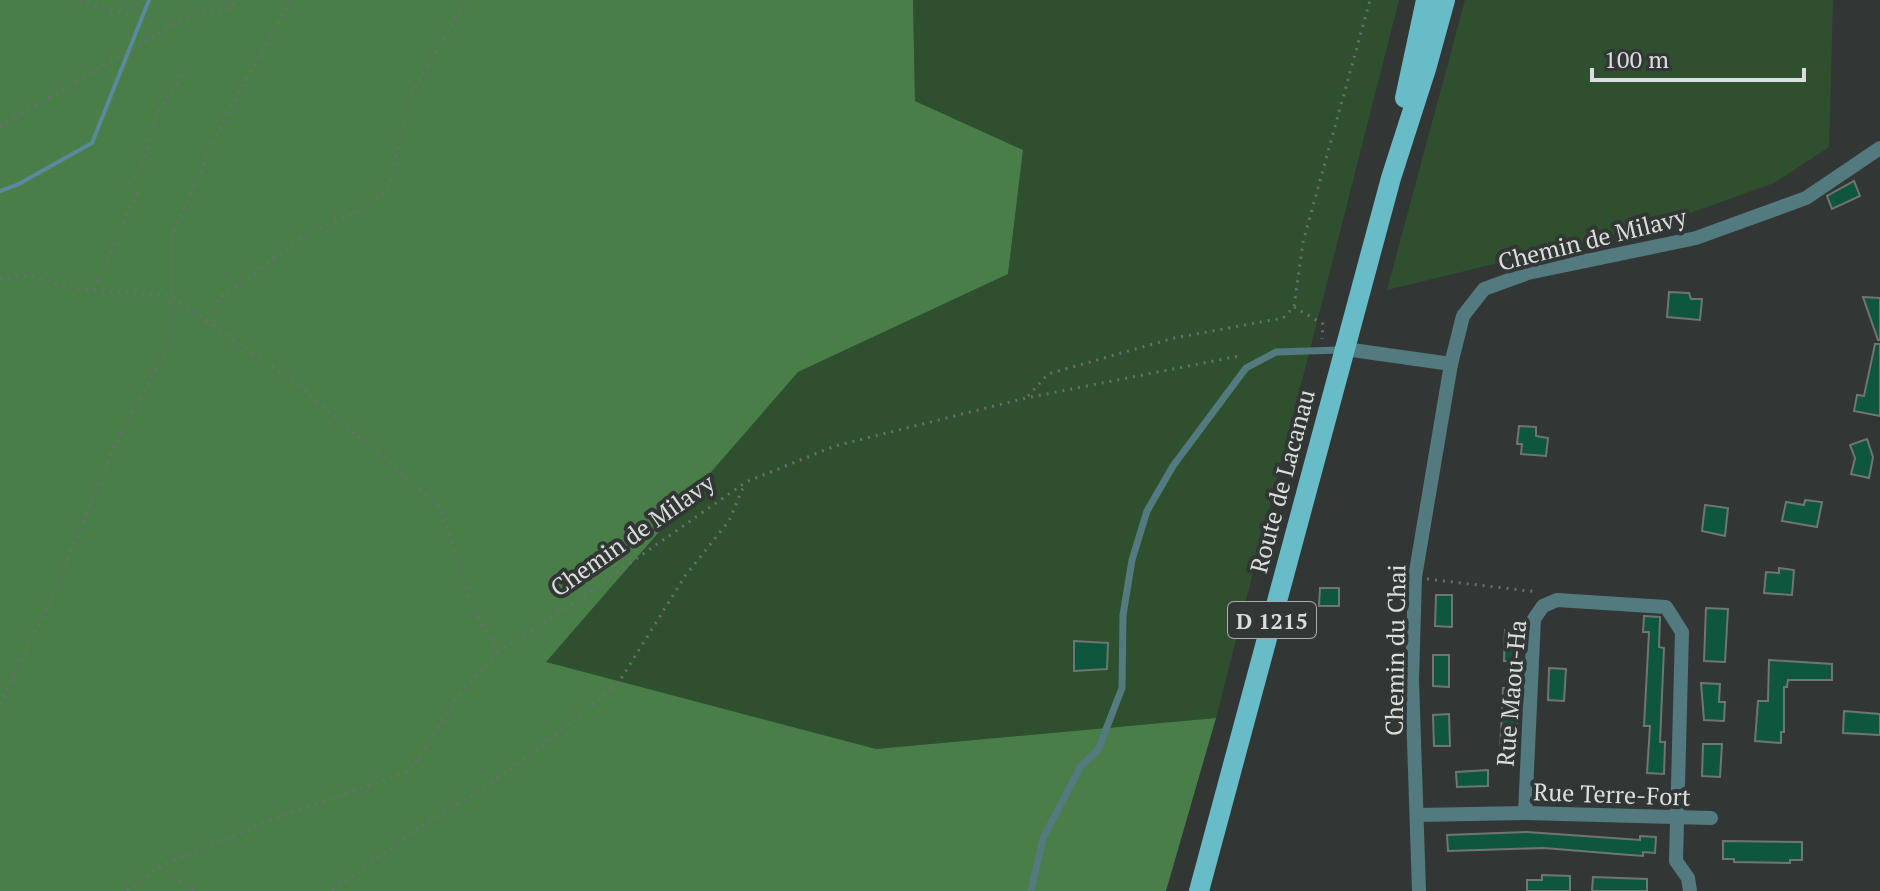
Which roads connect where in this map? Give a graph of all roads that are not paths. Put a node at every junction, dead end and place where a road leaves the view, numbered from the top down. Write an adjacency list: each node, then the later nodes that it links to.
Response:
1 (1426, 0): 4 (main road, Route de Lacanau / D 1215)
2 (1445, 0): 4 (main road, Route de Lacanau / D 1215)
3 (1880, 148): 6 (street, Chemin de Milavy)
4 (1391, 178): 5 (main road, Route de Lacanau / D 1215)
5 (1345, 349): 6 (street); 11 (lane); 12 (main road, Route de Lacanau / D 1215)
6 (1451, 364): 8 (street, Chemin du Chai)
7 (1525, 813): 8 (street, Rue Terre-Fort); 9 (street, Rue Terre-Fort); 9 (street, Rue Maou-Ha)
8 (1417, 815): 13 (street, Chemin du Chai)
9 (1676, 818): 10 (street, Rue Terre-Fort); 14 (street)
10 (1711, 818)
11 (1031, 891)
12 (1199, 891)
13 (1419, 891)
14 (1690, 891)

